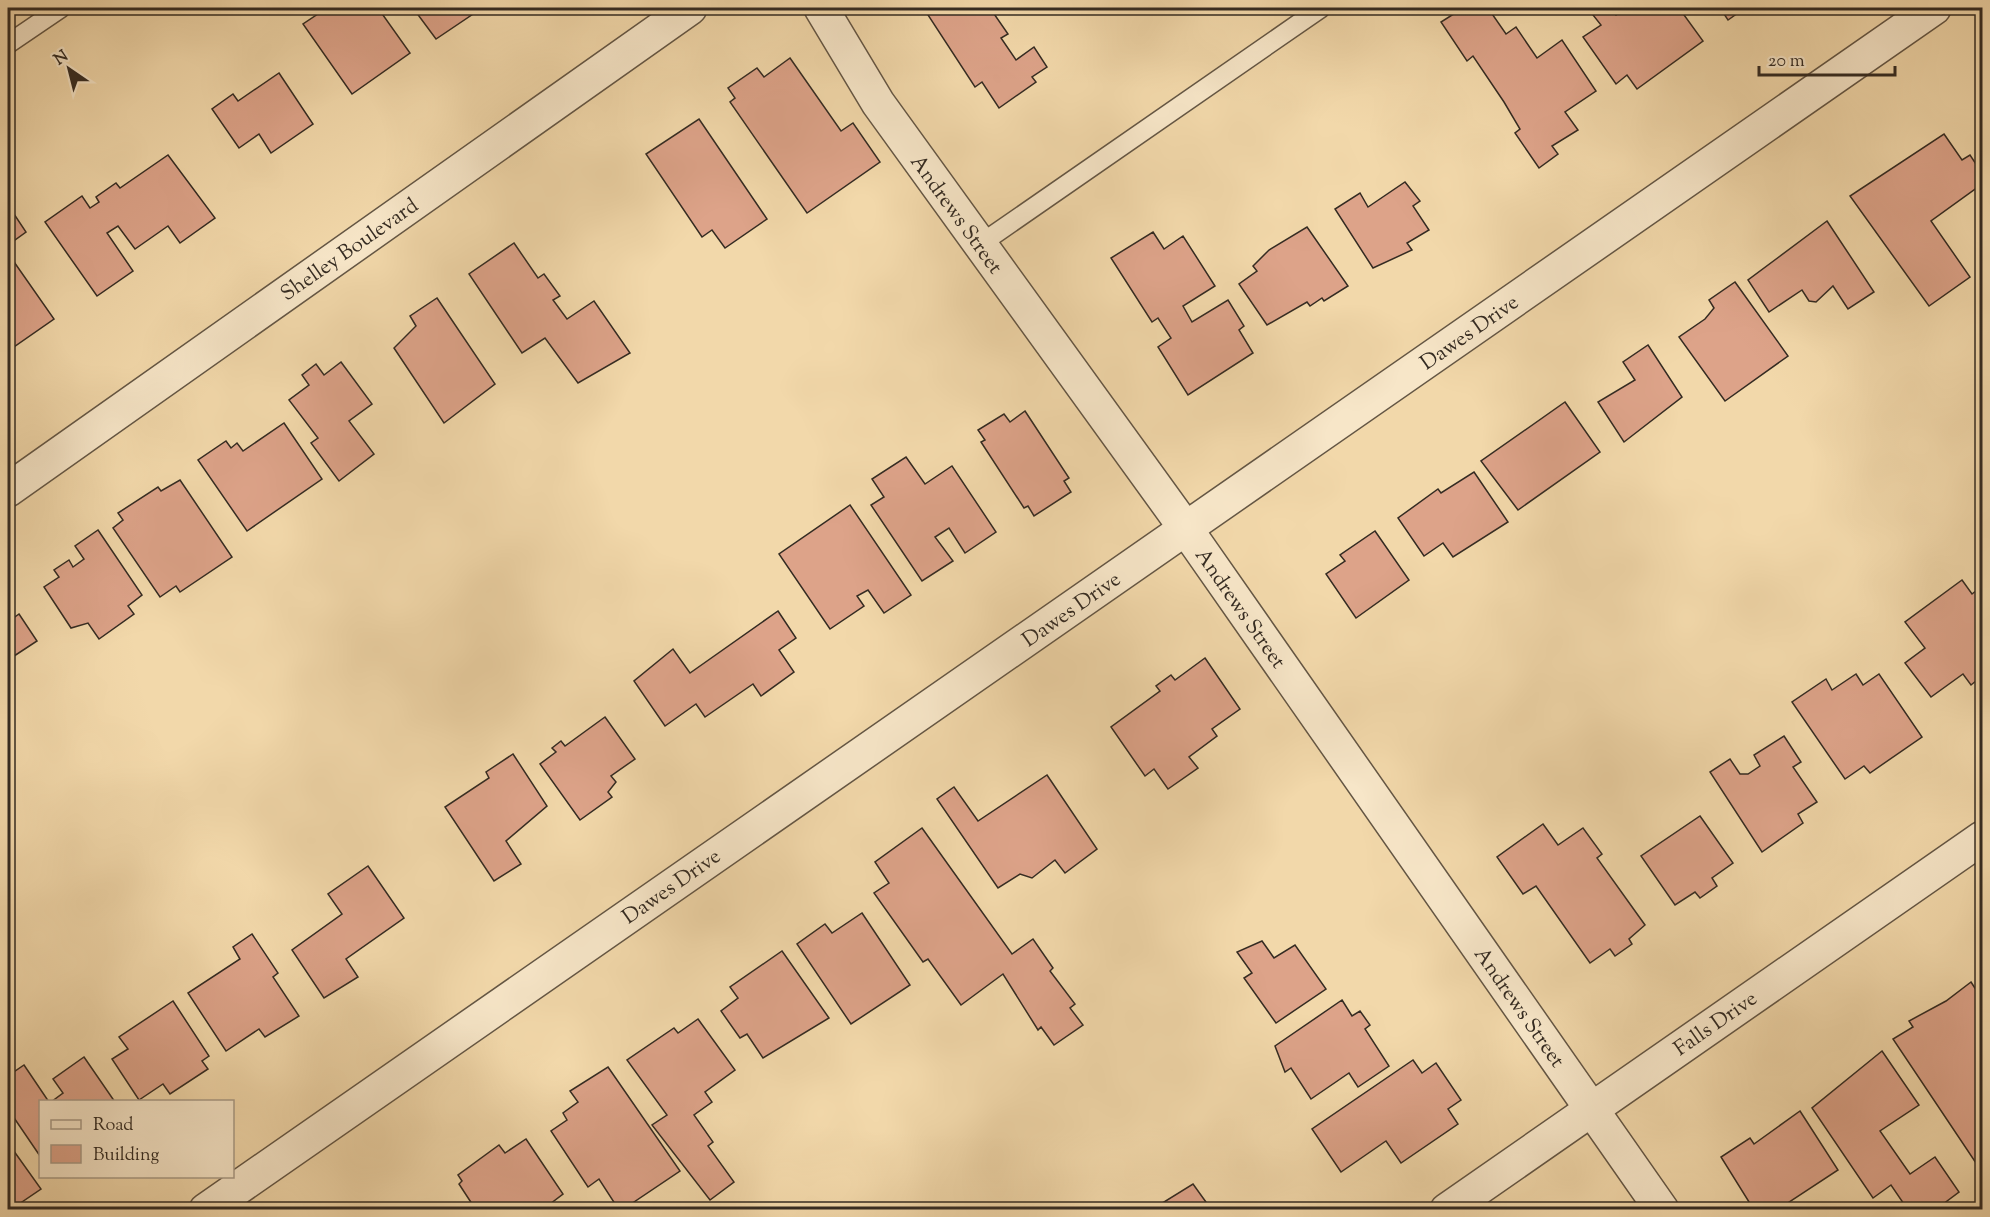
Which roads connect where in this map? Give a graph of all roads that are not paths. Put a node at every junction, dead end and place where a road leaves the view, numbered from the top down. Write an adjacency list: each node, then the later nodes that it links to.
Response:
1 (61, 8): 6 (lane)
2 (690, 8): 8 (street, Shelley Boulevard)
3 (821, 8): 7 (street, Andrews Street)
4 (1321, 8): 7 (lane)
5 (1934, 8): 9 (street, Dawes Drive)
6 (8, 44)
7 (979, 244): 9 (street, Andrews Street)
8 (8, 490)
9 (1186, 530): 11 (street, Andrews Street); 12 (street, Dawes Drive)
10 (1983, 838): 11 (street, Falls Drive)
11 (1592, 1108): 13 (street, Falls Drive); 14 (street, Andrews Street)
12 (206, 1209)
13 (1447, 1209)
14 (1662, 1209)

